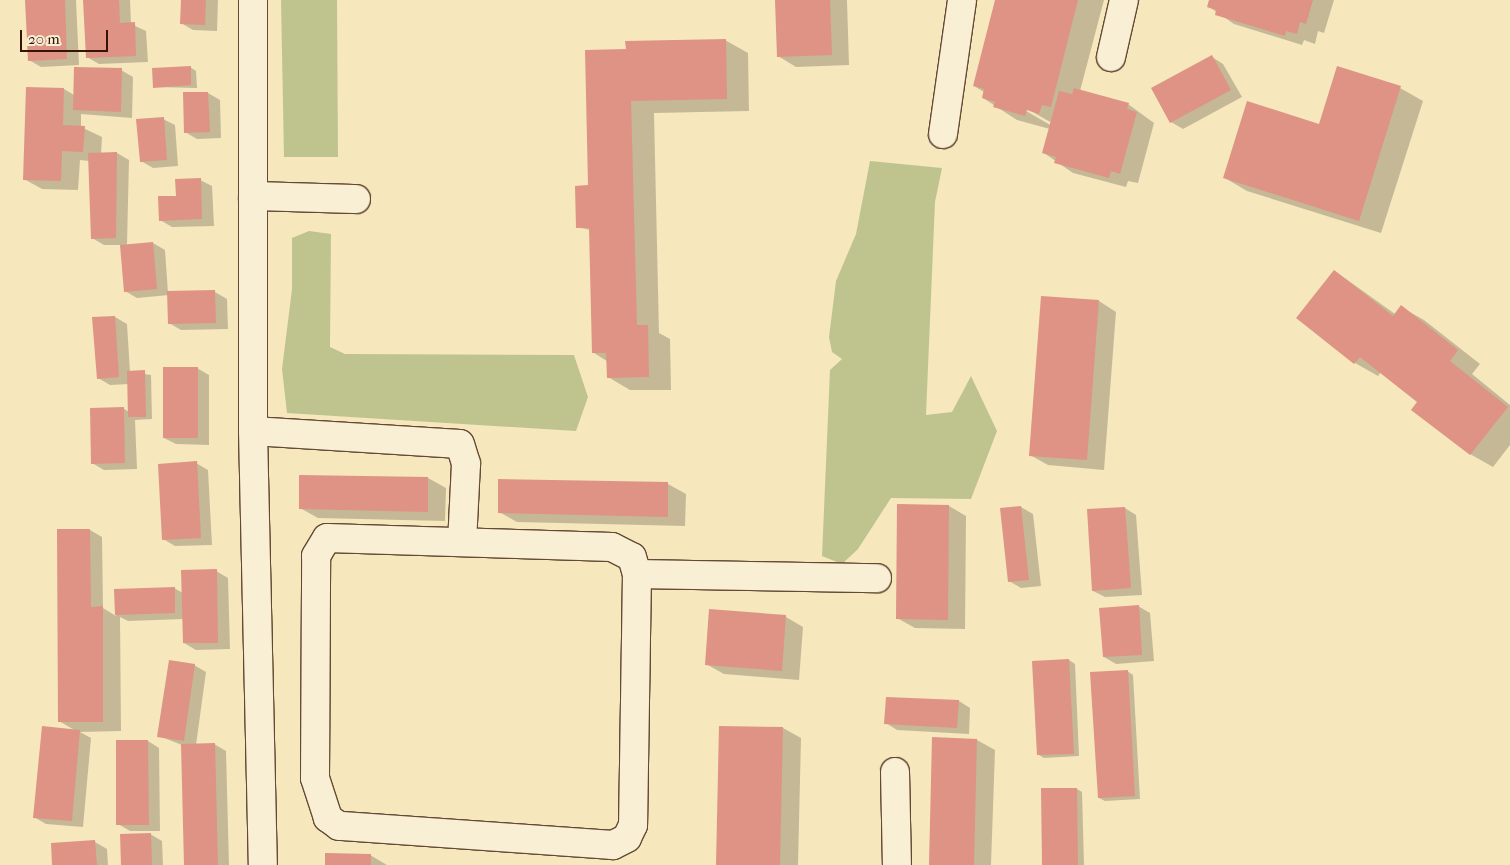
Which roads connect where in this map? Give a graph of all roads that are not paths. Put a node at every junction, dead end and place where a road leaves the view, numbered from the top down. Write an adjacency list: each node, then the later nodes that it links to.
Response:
1 (253, 0): 6 (street)
2 (962, 0): 5 (street)
3 (1124, 0): 4 (street)
4 (1111, 57)
5 (943, 134)
6 (253, 196): 7 (street); 8 (street)
7 (356, 199)
8 (253, 431): 9 (street); 13 (street)
9 (462, 542): 10 (street); 10 (street)
10 (637, 574): 11 (street)
11 (877, 578)
12 (895, 772): 14 (street)
13 (264, 865)
14 (898, 865)

